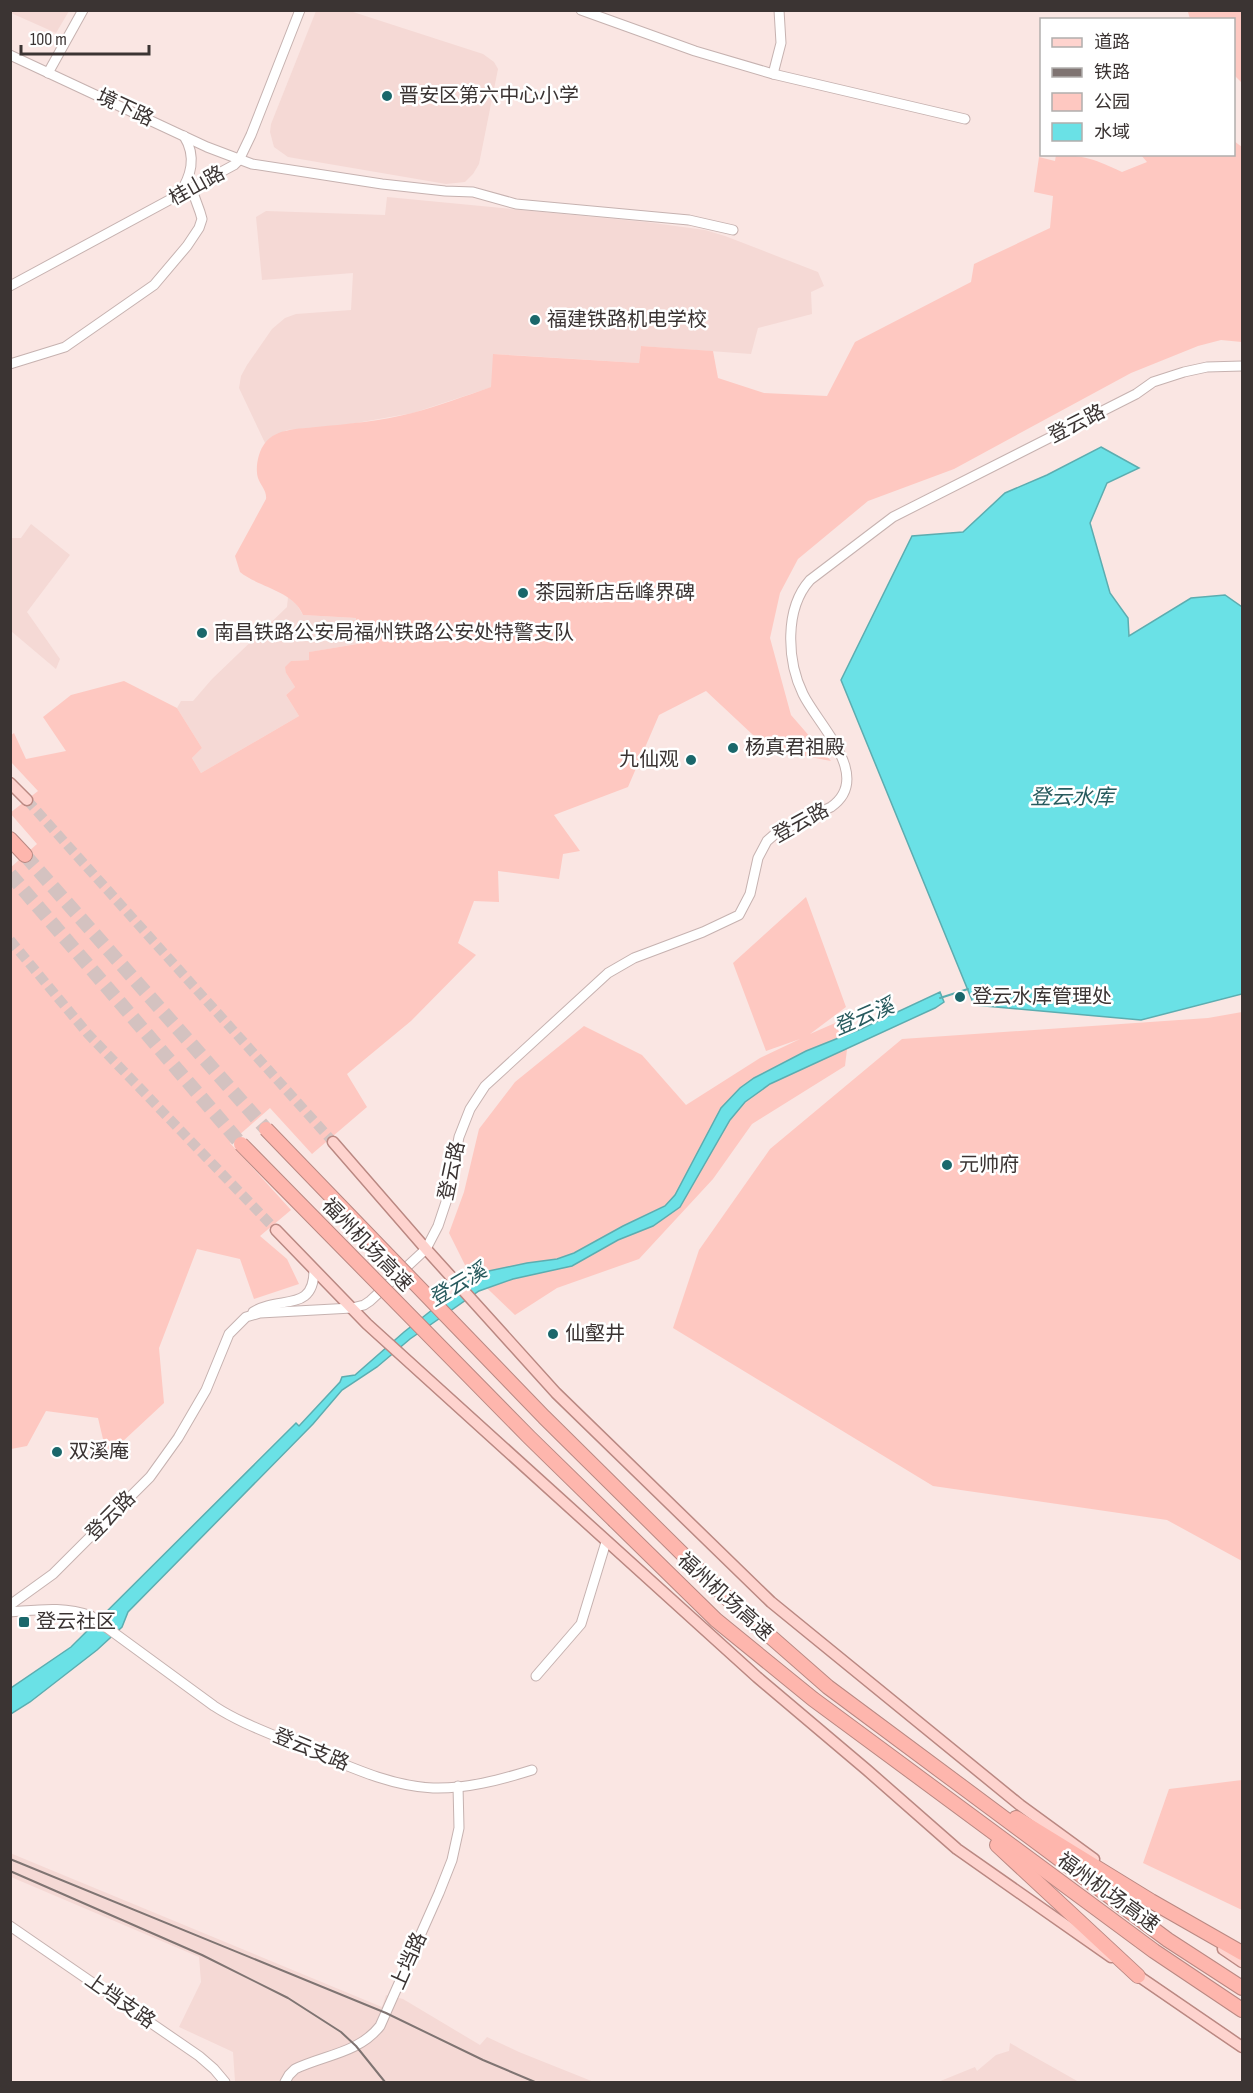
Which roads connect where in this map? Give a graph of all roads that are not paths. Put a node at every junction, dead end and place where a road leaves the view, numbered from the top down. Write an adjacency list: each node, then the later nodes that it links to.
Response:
1 (83, 10): 6 (street)
2 (300, 10): 10 (street, 桂山路)
3 (581, 10): 7 (street)
4 (780, 10): 7 (street)
5 (10, 55): 6 (street, 境下路)
6 (48, 73): 9 (street, 境下路)
7 (773, 74): 8 (street)
8 (965, 119)
9 (184, 136): 10 (street, 境下路); 12 (street)
10 (239, 160): 11 (street, 桂山路); 13 (street, 境下路)
11 (192, 190): 12 (street, 桂山路); 15 (street)
12 (178, 197): 14 (street, 桂山路)
13 (733, 230)
14 (10, 286)
15 (10, 364)
16 (1242, 366): 25 (street, 登云路)
17 (10, 783): 18 (main road)
18 (27, 800)
19 (10, 839): 20 (highway)
20 (25, 855)
21 (266, 1129): 35 (highway, 福州机场高速, bridge)
22 (333, 1142): 25 (main road)
23 (241, 1144): 37 (highway, 福州机场高速, bridge)
24 (276, 1230): 26 (main road)
25 (426, 1250): 27 (street, 登云路); 38 (main road)
26 (314, 1270): 27 (main road); 28 (street)
27 (352, 1308): 28 (street); 29 (street, 登云路); 30 (main road)
28 (257, 1309): 29 (street)
29 (246, 1317): 31 (street, 登云路)
30 (606, 1542): 33 (street); 42 (main road)
31 (10, 1605)
32 (10, 1612): 36 (street, 登云支路)
33 (536, 1676)
34 (532, 1770): 36 (street, 登云支路)
35 (960, 1784): 38 (highway); 43 (highway, 福州机场高速)
36 (458, 1786): 47 (street, 上垱路)
37 (950, 1801): 42 (highway); 44 (highway, 福州机场高速)
38 (1151, 1901): 40 (highway); 41 (main road)
39 (10, 1926): 46 (street, 上垱支路)
40 (1242, 1953)
41 (1242, 1962)
42 (1138, 1976): 45 (main road)
43 (1242, 1988)
44 (1242, 2010)
45 (1242, 2047)
46 (225, 2082)
47 (285, 2082)

